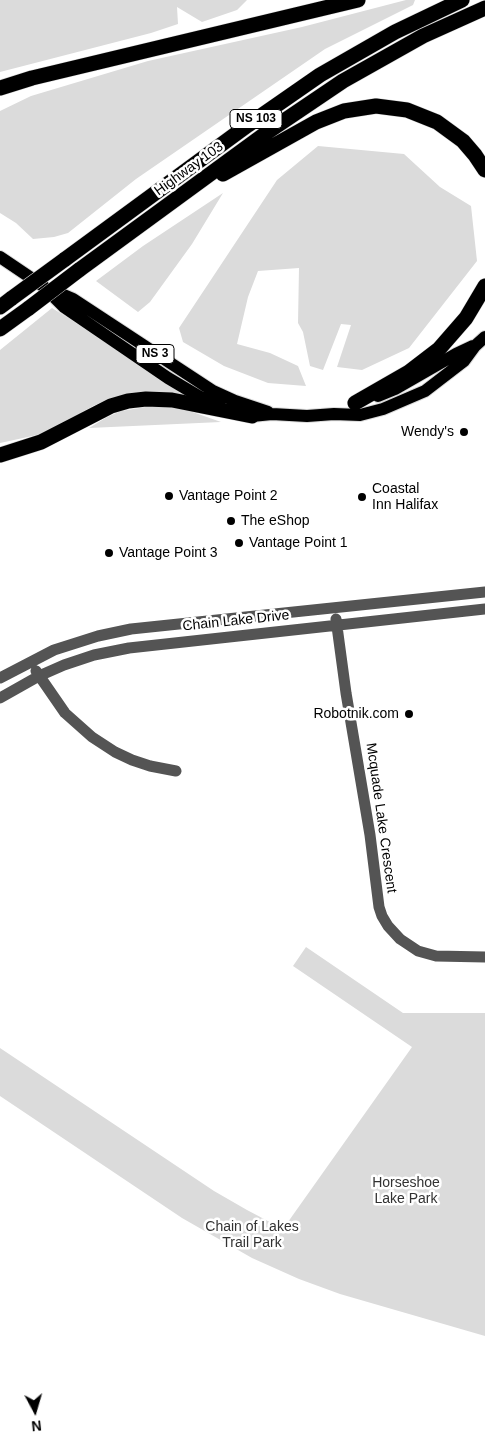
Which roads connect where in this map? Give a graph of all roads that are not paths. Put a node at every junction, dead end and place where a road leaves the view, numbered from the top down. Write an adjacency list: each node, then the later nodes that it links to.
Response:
1 (358, 0): 4 (highway)
2 (462, 0): 10 (highway, Highway 103 / NS 103, bridge)
3 (485, 8): 6 (highway, Highway 103 / NS 103)
4 (0, 88)
5 (485, 170): 6 (highway)
6 (153, 216): 11 (highway, Highway 103 / NS 103, bridge)
7 (0, 257): 8 (main road, NS 3)
8 (42, 286): 15 (main road, NS 3); 17 (main road, NS 3)
9 (485, 286): 14 (highway)
10 (0, 307)
11 (0, 329)
12 (485, 337): 13 (main road, NS 3)
13 (475, 346): 14 (main road, NS 3); 16 (main road, NS 3)
14 (355, 403): 16 (main road, NS 3)
15 (272, 414): 16 (main road, NS 3); 17 (main road, NS 3)
16 (334, 414)
17 (252, 416): 18 (highway)
18 (0, 454)
19 (485, 592): 20 (street, Chain Lake Drive)
20 (333, 608): 22 (street, Mcquade Lake Crescent); 23 (street, Chain Lake Drive)
21 (485, 609): 22 (street, Chain Lake Drive)
22 (338, 625): 24 (street, Chain Lake Drive); 28 (street, Mcquade Lake Crescent)
23 (30, 661): 24 (street); 25 (street, Chain Lake Drive)
24 (39, 676): 26 (street, Chain Lake Drive); 27 (street)
25 (0, 678)
26 (0, 698)
27 (176, 771)
28 (485, 957)

